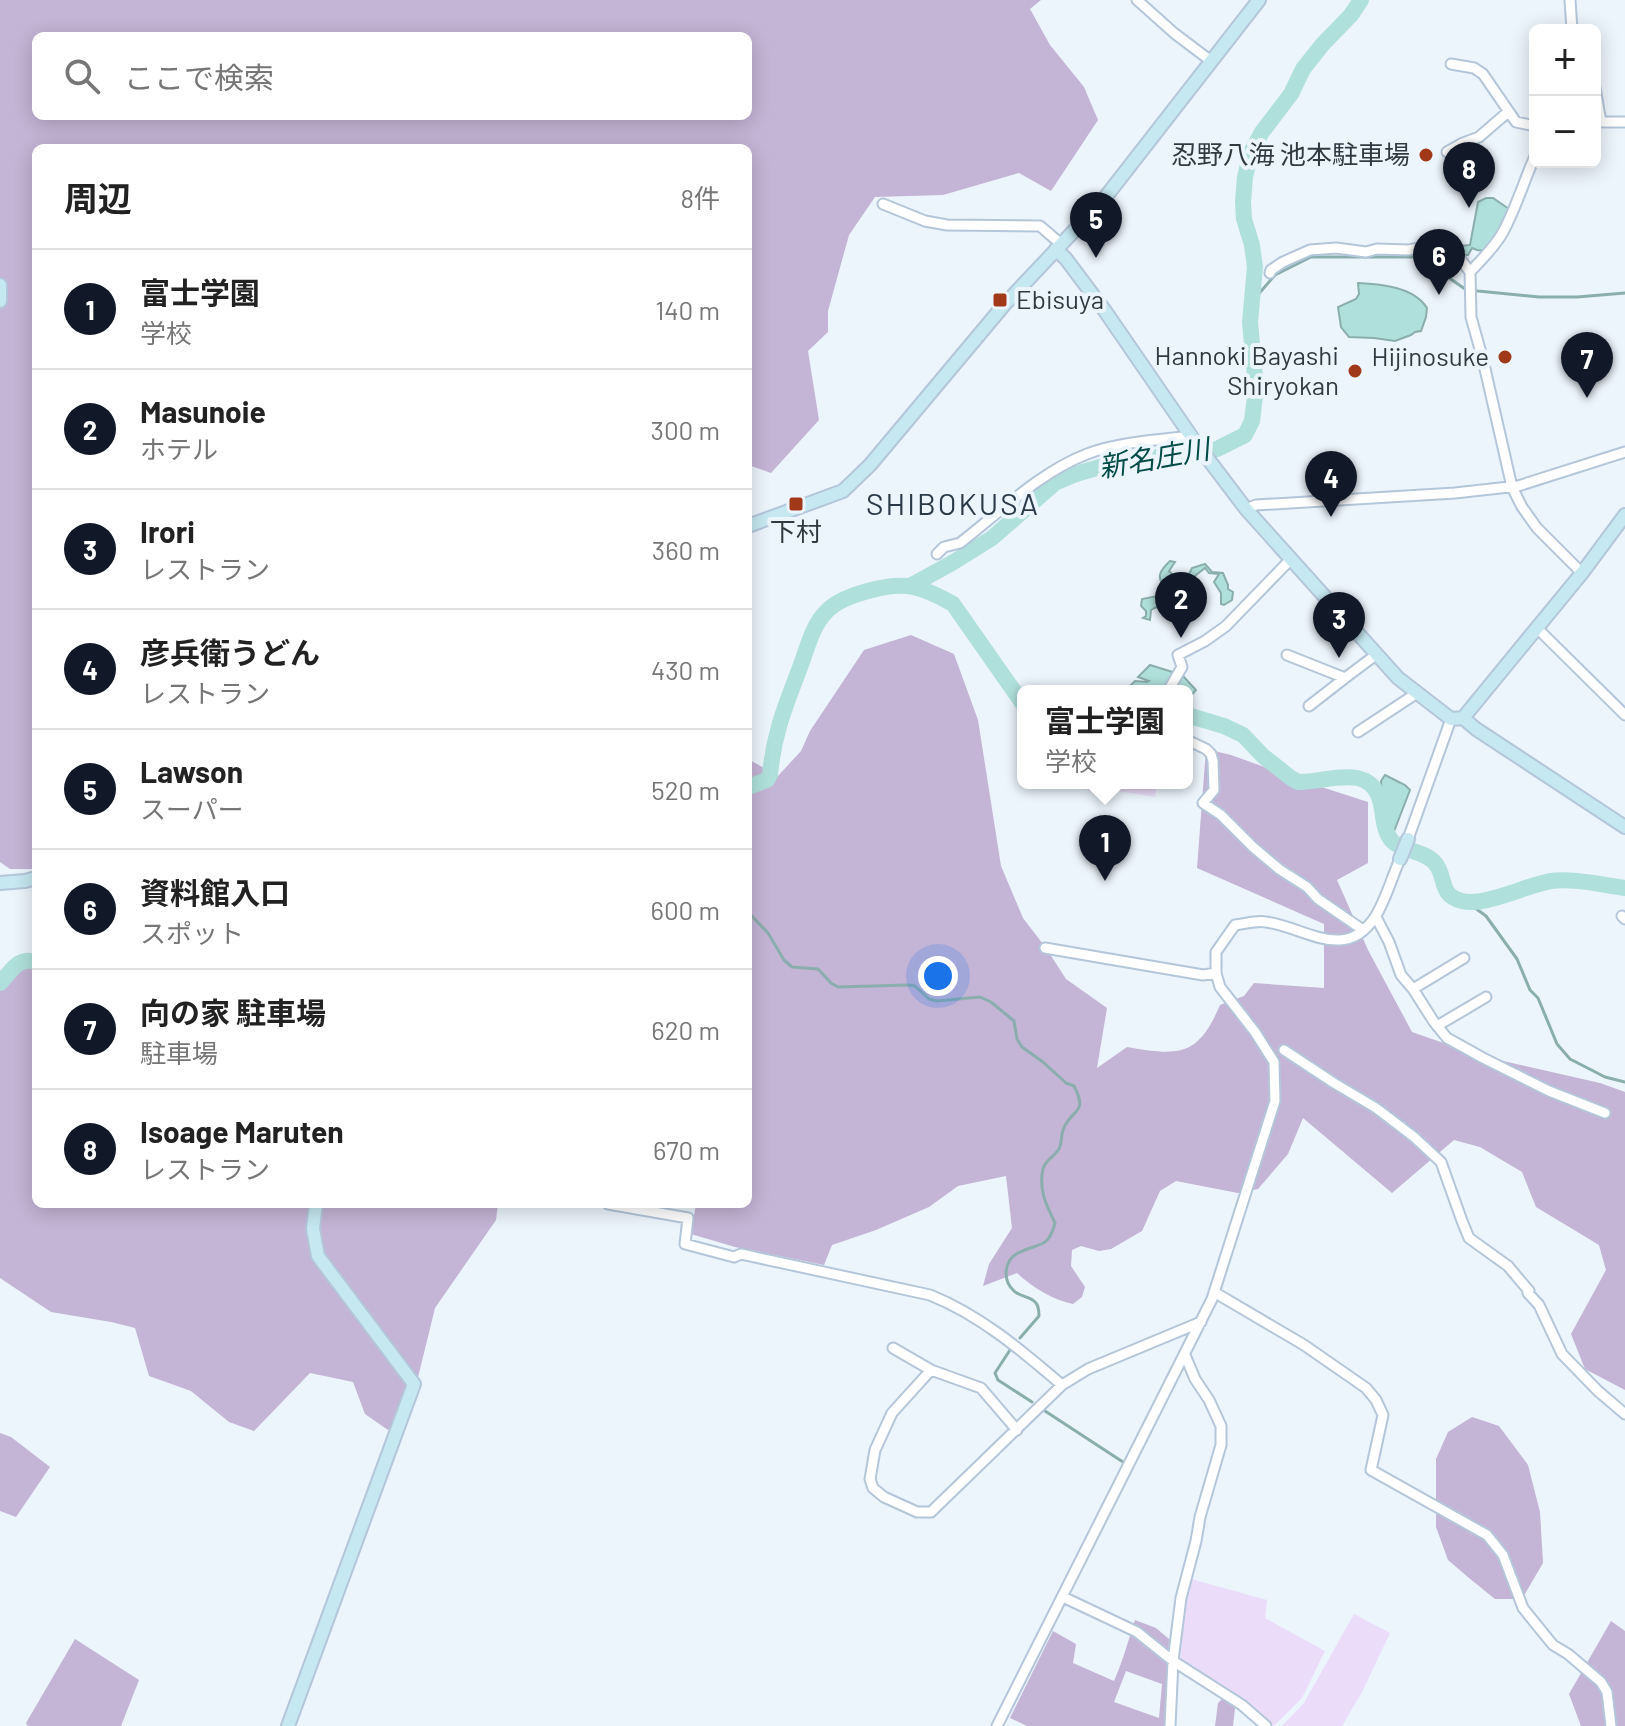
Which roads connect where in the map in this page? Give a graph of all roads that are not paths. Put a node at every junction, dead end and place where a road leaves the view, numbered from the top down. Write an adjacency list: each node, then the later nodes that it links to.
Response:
1 (1137, 0): 5 (street)
2 (1259, 0): 5 (street)
3 (1570, 0): 4 (street)
4 (1572, 24)
5 (1211, 61): 14 (street)
6 (1451, 64): 7 (street)
7 (1508, 112): 10 (street); 11 (street)
8 (1601, 122): 9 (street)
9 (1625, 122)
10 (1529, 125)
11 (1447, 152)
12 (1530, 168): 15 (street)
13 (883, 204): 14 (street)
14 (1058, 246): 19 (street); 24 (street)
15 (1470, 272): 16 (street); 21 (street)
16 (1270, 273)
17 (0, 285): 18 (street)
18 (0, 301)
19 (1193, 438): 22 (street); 25 (street)
20 (1625, 452): 21 (street)
21 (1512, 487): 22 (street); 27 (street)
22 (1246, 509): 26 (street)
23 (1625, 515): 27 (street)
24 (752, 525)
25 (937, 554)
26 (1291, 559): 29 (street); 32 (street)
27 (1582, 573): 28 (street)
28 (1537, 628): 35 (street); 36 (street)
29 (1377, 654): 31 (street); 33 (street)
30 (1287, 655): 31 (street)
31 (1345, 678): 34 (street)
32 (1172, 685)
33 (1417, 693): 36 (street); 37 (street)
34 (1309, 706)
35 (1625, 715)
36 (1457, 718): 39 (street); 40 (street)
37 (1358, 732)
38 (1193, 743): 45 (street)
39 (1625, 827)
40 (1408, 839): 41 (street)
41 (1400, 859): 44 (street)
42 (32, 878): 43 (street)
43 (1, 882)
44 (1376, 917): 45 (street); 49 (street)
45 (1363, 930): 48 (street)
46 (1045, 948): 48 (street)
47 (1464, 958): 49 (street)
48 (1216, 973): 56 (street)
49 (1413, 989): 51 (street)
50 (1486, 997): 51 (street)
51 (1437, 1026): 53 (street)
52 (1284, 1050): 62 (street)
53 (1605, 1113)
54 (316, 1208): 66 (street)
55 (631, 1208): 61 (street)
56 (1214, 1292): 57 (street); 70 (street)
57 (1201, 1322): 59 (street); 61 (street)
58 (893, 1348): 60 (street)
59 (1185, 1355): 64 (street); 65 (street)
60 (931, 1370): 63 (street); 63 (street)
61 (1062, 1385): 63 (street)
62 (1625, 1414)
63 (1017, 1430)
64 (1063, 1597): 65 (street); 67 (street)
65 (1173, 1661): 68 (street); 69 (street)
66 (288, 1726)
67 (997, 1726)
68 (1170, 1726)
69 (1266, 1726)
70 (1611, 1726)

